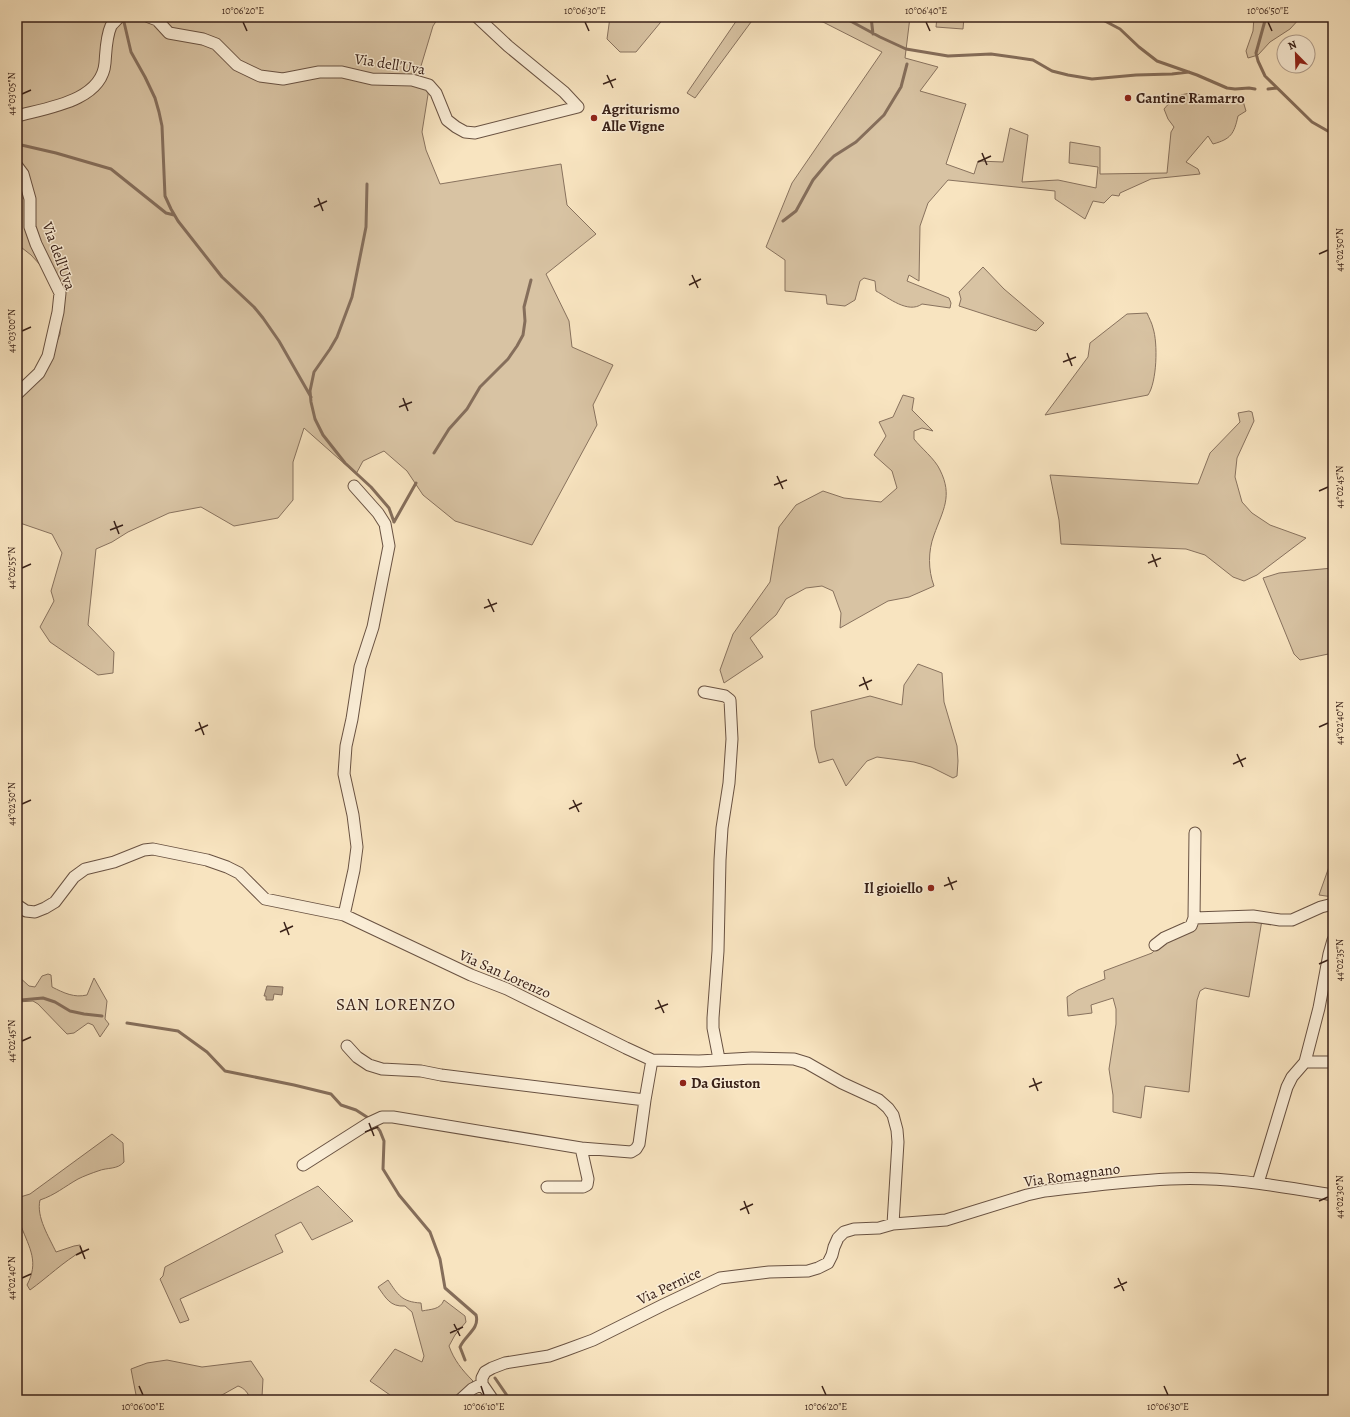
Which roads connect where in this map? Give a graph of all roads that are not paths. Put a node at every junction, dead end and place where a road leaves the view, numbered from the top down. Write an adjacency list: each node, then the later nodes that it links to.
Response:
1 (119, 17): 4 (street)
2 (149, 17): 3 (street, Via dell'Uva)
3 (477, 17)
4 (17, 116)
5 (17, 166): 6 (street, Via dell'Uva)
6 (17, 394)
7 (354, 486): 12 (street)
8 (704, 692): 17 (street)
9 (1196, 833): 13 (street)
10 (1333, 904): 13 (street)
11 (17, 906): 12 (street, Via San Lorenzo)
12 (344, 915): 18 (street, Via San Lorenzo)
13 (1194, 918): 15 (street)
14 (1333, 940): 19 (street)
15 (1155, 945)
16 (347, 1046): 21 (street)
17 (719, 1059): 18 (street, Via San Lorenzo); 27 (street, Via San Lorenzo)
18 (652, 1060): 21 (street)
19 (1305, 1062): 20 (street); 24 (street)
20 (1333, 1062)
21 (645, 1100): 22 (street)
22 (580, 1148): 23 (street); 25 (street)
23 (303, 1165)
24 (1258, 1182): 26 (street, Via Romagnano); 27 (street, Via Romagnano)
25 (547, 1187)
26 (1333, 1195)
27 (893, 1224): 28 (street, Via Pernice)
28 (482, 1381): 29 (street, Via Pernice); 30 (street)
29 (460, 1400)
30 (493, 1400)

